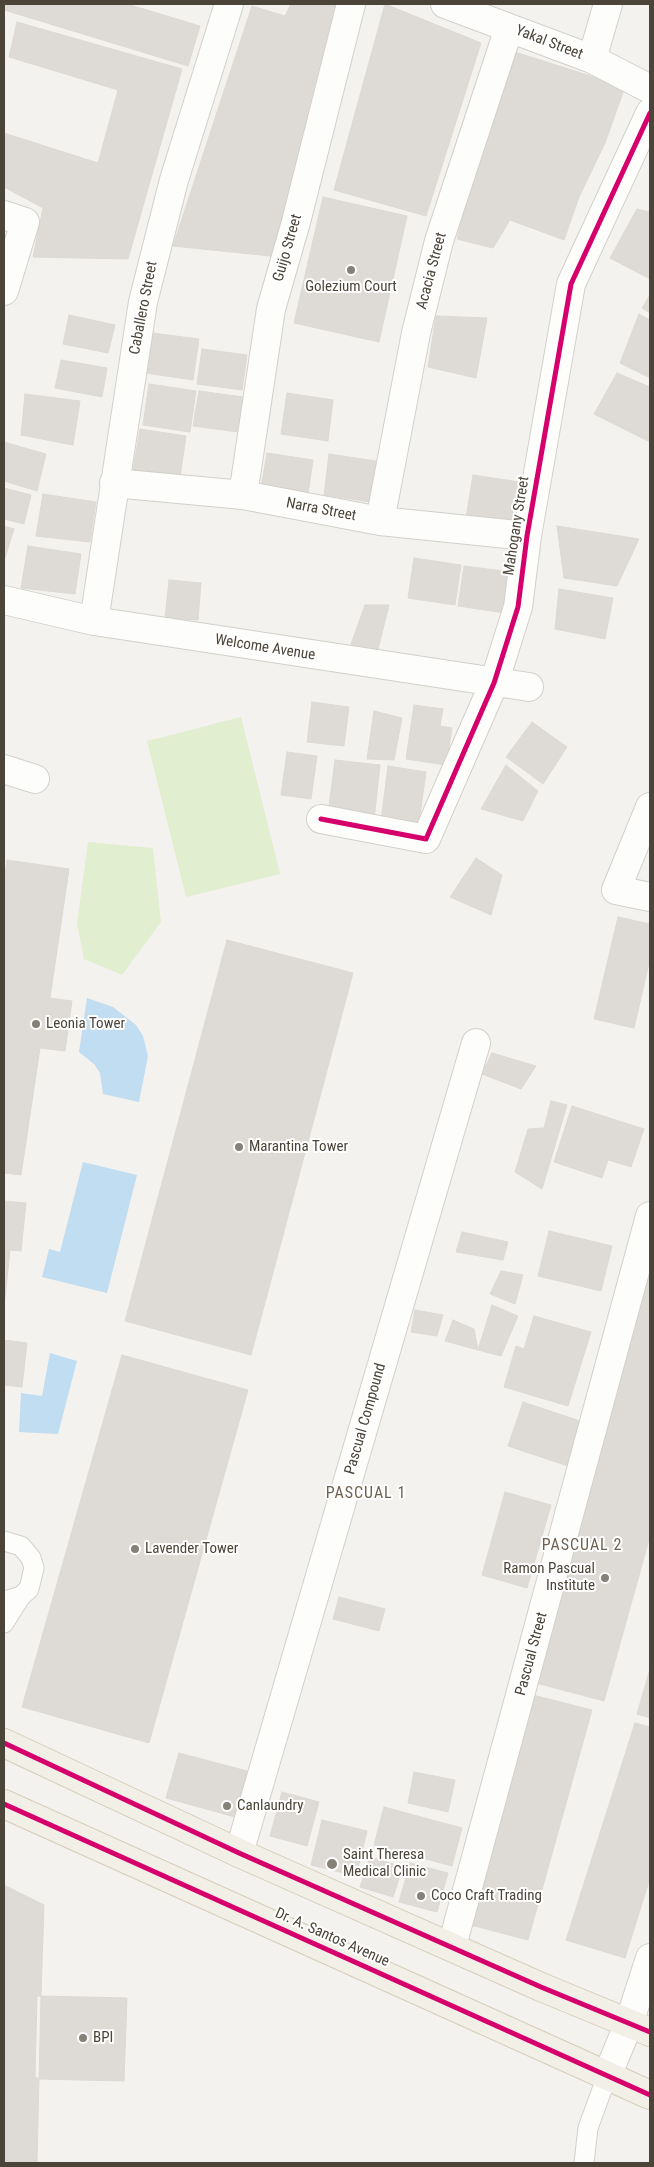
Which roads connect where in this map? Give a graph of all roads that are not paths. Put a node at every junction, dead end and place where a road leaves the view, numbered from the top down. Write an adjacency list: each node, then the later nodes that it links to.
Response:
1 (229, 4): 11 (street, Caballero Street)
2 (352, 4): 12 (street, Guijo Street)
3 (445, 4): 5 (street, Yakal Street)
4 (608, 4): 6 (street)
5 (509, 28): 6 (street, Yakal Street); 13 (street, Acacia Street)
6 (592, 59): 7 (street, Yakal Street)
7 (650, 89)
8 (650, 113): 14 (street, Mahogany Street)
9 (4, 214): 10 (street)
10 (4, 291)
11 (114, 483): 12 (street, Narra Street); 16 (street, Caballero Street)
12 (243, 495): 13 (street, Narra Street)
13 (380, 521): 14 (street, Narra Street)
14 (527, 536): 17 (street, Mahogany Street)
15 (4, 600): 16 (street, Welcome Avenue)
16 (94, 621): 17 (street, Welcome Avenue)
17 (494, 683): 18 (street, Welcome Avenue); 22 (street, Mahogany Street)
18 (529, 687)
19 (4, 769): 20 (street)
20 (35, 779)
21 (650, 807): 23 (street)
22 (321, 819)
23 (650, 896)
24 (476, 1043): 31 (street, Pascual Compound)
25 (650, 1216): 32 (street, Pascual Street)
26 (4, 1541): 27 (lane)
27 (13, 1599): 28 (lane)
28 (4, 1623)
29 (4, 1743): 31 (main road)
30 (4, 1804): 35 (main road, Dr. A. Santos Avenue)
31 (239, 1853): 32 (main road)
32 (452, 1946): 34 (main road)
33 (650, 1958): 34 (street)
34 (640, 2027): 35 (street)
35 (607, 2076): 36 (main road, Dr. A. Santos Avenue); 37 (lane)
36 (650, 2095)
37 (584, 2163)

